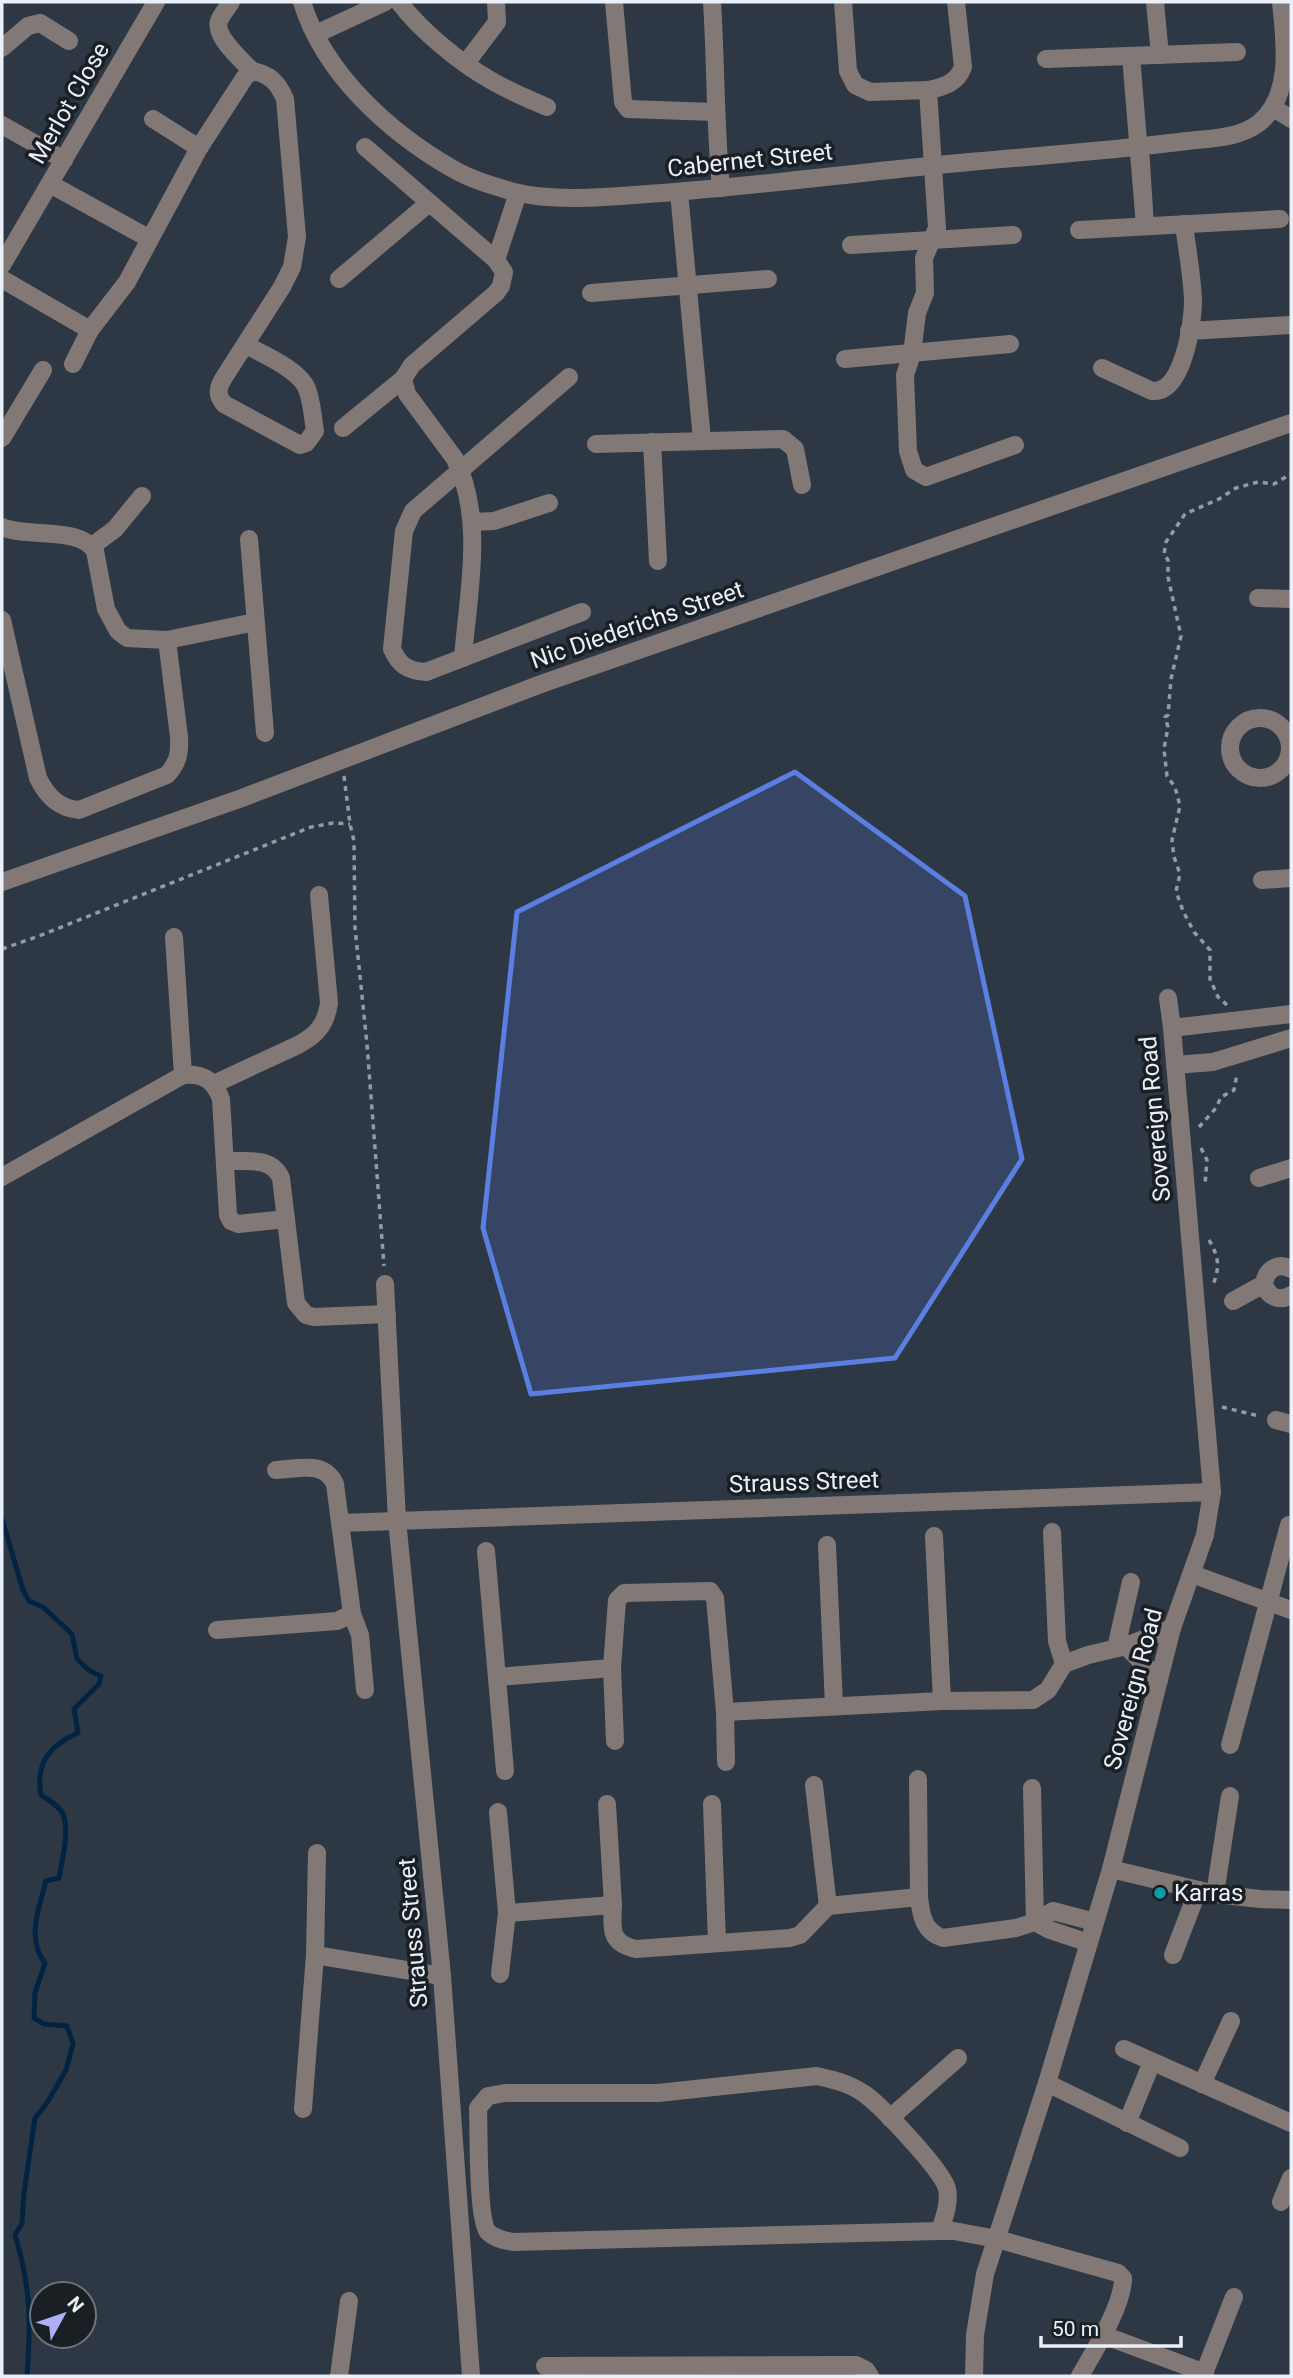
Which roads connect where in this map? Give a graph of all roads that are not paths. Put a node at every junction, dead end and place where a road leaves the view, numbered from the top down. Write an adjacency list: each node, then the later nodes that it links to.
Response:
1 (156, 2): 33 (street, Merlot Close)
2 (231, 2): 22 (street)
3 (302, 2): 13 (street, Cabernet Street)
4 (385, 2): 13 (street)
5 (399, 2): 21 (street)
6 (496, 2): 21 (street)
7 (614, 2): 26 (street)
8 (712, 2): 26 (street)
9 (843, 2): 23 (street)
10 (956, 2): 23 (street)
11 (1155, 2): 18 (street)
12 (1281, 2): 15 (street)
13 (316, 34): 38 (street, Cabernet Street)
14 (69, 41): 16 (street)
15 (1288, 44): 25 (street)
16 (2, 48)
17 (1237, 52): 18 (street)
18 (1160, 55): 19 (street)
19 (1131, 56): 20 (street); 31 (street)
20 (1046, 59)
21 (466, 64): 24 (street)
22 (252, 71): 32 (street); 59 (street)
23 (928, 90): 34 (street)
24 (547, 107)
25 (1274, 108): 28 (street); 31 (street, Cabernet Street)
26 (715, 111): 36 (street)
27 (153, 118): 32 (street)
28 (1291, 119)
29 (2, 125): 33 (street)
30 (365, 147): 39 (street)
31 (1140, 147): 34 (street, Cabernet Street); 42 (street)
32 (199, 148): 45 (street)
33 (64, 160): 35 (street, Merlot Close)
34 (934, 165): 36 (street, Cabernet Street); 46 (street)
35 (50, 184): 45 (street); 49 (street, Merlot Close)
36 (721, 188): 37 (street, Cabernet Street)
37 (679, 192): 38 (street, Cabernet Street); 53 (street)
38 (518, 193): 48 (street)
39 (429, 203): 48 (street); 51 (street)
40 (1280, 219): 41 (street)
41 (1184, 224): 42 (street); 57 (street)
42 (1146, 226): 43 (street)
43 (1079, 230)
44 (1013, 235): 46 (street)
45 (150, 239): 56 (street)
46 (932, 240): 47 (street); 60 (street)
47 (851, 245)
48 (496, 260): 66 (street)
49 (2, 265)
50 (2, 279): 56 (street)
51 (339, 279)
52 (768, 279): 53 (street)
53 (688, 287): 54 (street); 70 (street)
54 (591, 293)
55 (1291, 325): 57 (street)
56 (90, 330): 62 (street)
57 (1189, 331): 63 (street)
58 (1010, 344): 60 (street)
59 (246, 345): 59 (street)
60 (912, 354): 61 (street); 73 (street)
61 (845, 359)
62 (73, 364)
63 (1102, 368)
64 (43, 370): 69 (street)
65 (569, 377): 74 (street)
66 (403, 379): 68 (street); 74 (street)
67 (1291, 423): 93 (street, Nic Diederichs Street)
68 (343, 428)
69 (2, 438)
70 (702, 440): 71 (street); 75 (street)
71 (652, 442): 72 (street); 82 (street)
72 (597, 444)
73 (1015, 445)
74 (461, 471): 78 (street); 89 (street)
75 (802, 485)
76 (142, 496): 81 (street)
77 (549, 503): 78 (street)
78 (473, 522): 89 (street)
79 (2, 527): 81 (street)
80 (249, 539): 87 (street)
81 (92, 546): 88 (street)
82 (659, 561)
83 (1258, 598): 84 (street)
84 (1291, 598)
85 (582, 612): 89 (street)
86 (2, 620): 88 (street)
87 (255, 622): 88 (street); 90 (street)
88 (167, 640)
89 (463, 658)
90 (265, 733)
91 (1291, 878): 92 (street)
92 (1262, 880)
93 (2, 882)
94 (319, 895): 102 (street)
95 (174, 937): 101 (street)
96 (1168, 998): 98 (street, Sovereign Road)
97 (1291, 1014): 98 (street)
98 (1172, 1028): 100 (street, Sovereign Road)
99 (1291, 1038): 100 (street)
100 (1175, 1065): 115 (street, Sovereign Road)
101 (183, 1075): 102 (street); 105 (street)
102 (214, 1084): 103 (street)
103 (226, 1161): 107 (street); 107 (street)
104 (1291, 1168): 106 (street)
105 (2, 1177)
106 (1259, 1178)
107 (286, 1219): 113 (street)
108 (1291, 1269): 110 (street)
109 (385, 1284): 113 (street, Strauss Street)
110 (1264, 1284): 111 (street); 112 (street)
111 (1291, 1295)
112 (1233, 1301)
113 (387, 1314): 116 (street, Strauss Street)
114 (276, 1469): 117 (street)
115 (1212, 1492): 116 (street, Strauss Street); 123 (street, Sovereign Road)
116 (397, 1520): 117 (street); 165 (street, Strauss Street)
117 (340, 1523): 127 (street)
118 (1289, 1525): 125 (street)
119 (1052, 1532): 131 (street)
120 (934, 1536): 136 (street)
121 (827, 1545): 137 (street)
122 (486, 1551): 133 (street)
123 (1192, 1574): 125 (street); 128 (street, Sovereign Road)
124 (1131, 1582): 130 (street)
125 (1270, 1601): 126 (street); 140 (street)
126 (1291, 1609)
127 (352, 1614): 129 (street); 135 (street)
128 (1172, 1628): 130 (street); 134 (street, Sovereign Road)
129 (217, 1630)
130 (1121, 1647): 131 (street); 134 (street)
131 (1064, 1664): 136 (street)
132 (612, 1668): 133 (street); 138 (street); 139 (street)
133 (497, 1677): 142 (street)
134 (1159, 1681): 151 (street, Sovereign Road)
135 (365, 1690)
136 (942, 1701): 137 (street)
137 (834, 1706): 138 (street)
138 (725, 1712): 141 (street)
139 (615, 1741)
140 (1230, 1745)
141 (726, 1762)
142 (505, 1771)
143 (918, 1779): 153 (street)
144 (814, 1785): 156 (street)
145 (1032, 1788): 158 (street)
146 (1230, 1796): 152 (street)
147 (607, 1804): 155 (street)
148 (712, 1804): 160 (street)
149 (498, 1812): 157 (street)
150 (317, 1853): 162 (street)
151 (1111, 1869): 152 (street); 159 (street, Sovereign Road)
152 (1207, 1892): 154 (street); 163 (street)
153 (919, 1897): 156 (street); 158 (street)
154 (1291, 1900)
155 (613, 1905): 157 (street); 160 (street)
156 (828, 1906): 160 (street)
157 (507, 1913): 164 (street)
158 (1035, 1922): 159 (street); 161 (street)
159 (1095, 1922): 161 (street, Sovereign Road)
160 (717, 1942)
161 (1089, 1943): 170 (street, Sovereign Road)
162 (315, 1955): 165 (street); 172 (street)
163 (1173, 1955)
164 (500, 1974)
165 (442, 1976): 187 (street, Strauss Street)
166 (1231, 2021): 171 (street)
167 (1124, 2049): 169 (street)
168 (958, 2058): 173 (street)
169 (1152, 2062): 171 (street); 174 (street)
170 (1047, 2083): 174 (street); 180 (street, Sovereign Road)
171 (1202, 2084): 175 (street)
172 (303, 2109)
173 (890, 2118): 179 (street); 179 (street)
174 (1127, 2123): 176 (street)
175 (1291, 2123)
176 (1180, 2148)
177 (1291, 2178): 178 (street)
178 (1281, 2202)
179 (940, 2231): 180 (street)
180 (997, 2239): 183 (street); 189 (street, Sovereign Road)
181 (1234, 2297): 185 (street)
182 (349, 2301): 186 (street)
183 (1103, 2335): 185 (street); 190 (street)
184 (545, 2366): 188 (street)
185 (1204, 2375)
186 (339, 2376)
187 (471, 2376)
188 (870, 2376)
189 (974, 2376)
190 (1080, 2376)

